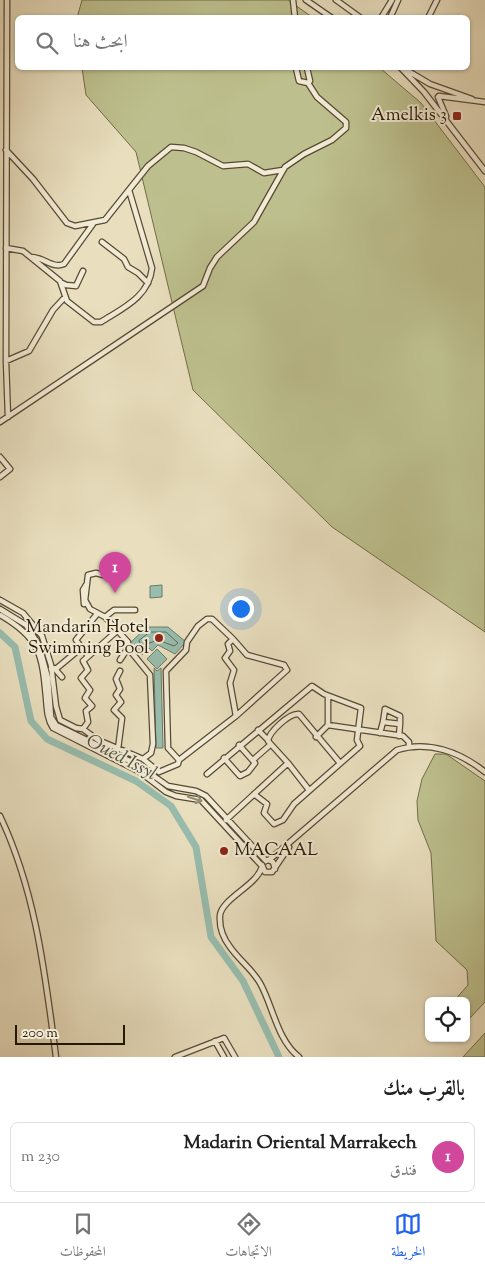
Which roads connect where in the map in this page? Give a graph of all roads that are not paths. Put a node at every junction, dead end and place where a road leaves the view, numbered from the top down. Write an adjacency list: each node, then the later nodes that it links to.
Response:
1 (7, 0): 27 (street)
2 (292, 0): 8 (street)
3 (306, 0): 9 (street)
4 (336, 0): 10 (street)
5 (392, 0): 11 (street)
6 (398, 0): 12 (street)
7 (437, 0): 13 (street)
8 (294, 15)
9 (328, 15)
10 (356, 15)
11 (382, 15)
12 (391, 15)
13 (430, 15)
14 (296, 70): 18 (street)
15 (307, 70): 18 (street)
16 (403, 70): 21 (street)
17 (405, 70): 19 (street)
18 (308, 83): 28 (street)
19 (430, 84): 20 (street); 21 (street)
20 (439, 87): 22 (street); 24 (street)
21 (424, 92): 23 (street)
22 (439, 96): 23 (street); 24 (street); 26 (street)
23 (428, 98): 26 (street)
24 (472, 100): 25 (street)
25 (485, 102)
26 (447, 120): 29 (street)
27 (6, 150): 31 (street); 33 (street)
28 (283, 170): 30 (street); 40 (street)
29 (485, 171)
30 (129, 190): 31 (street); 37 (street)
31 (93, 224): 34 (street)
32 (102, 242): 37 (street)
33 (6, 248): 34 (street); 39 (street)
34 (30, 256): 36 (street)
35 (84, 272): 36 (street)
36 (60, 280): 38 (street)
37 (148, 283): 38 (street)
38 (65, 297): 39 (street)
39 (6, 361): 40 (street)
40 (8, 417): 41 (street)
41 (0, 422)
42 (1, 458): 43 (street)
43 (0, 477)
44 (107, 576): 48 (street)
45 (0, 600): 57 (street)
46 (0, 609): 89 (street)
47 (135, 610): 50 (street)
48 (97, 614): 50 (street); 53 (street)
49 (0, 615): 90 (street, one-way to 90)
50 (105, 617): 51 (street)
51 (117, 631): 54 (street); 55 (street)
52 (233, 639): 63 (street); 63 (street); 80 (street)
53 (81, 648): 55 (street); 57 (street)
54 (128, 648): 56 (street); 79 (street)
55 (88, 656): 67 (street)
56 (120, 660)
57 (53, 669): 59 (street); 67 (street)
58 (120, 671): 77 (street)
59 (62, 676)
60 (328, 696): 61 (street); 66 (street); 68 (street)
61 (289, 706): 62 (street); 69 (street)
62 (296, 714): 71 (street); 73 (street)
63 (236, 716): 80 (street)
64 (383, 722): 65 (street); 65 (street); 70 (street)
65 (400, 724): 72 (street)
66 (328, 725): 68 (street); 71 (street)
67 (83, 729): 77 (street)
68 (359, 729): 70 (street); 83 (street)
69 (258, 730): 73 (street); 74 (street)
70 (380, 733): 72 (street)
71 (316, 736): 83 (street)
72 (399, 736): 76 (street)
73 (268, 740): 75 (street)
74 (239, 744): 78 (street); 81 (street)
75 (270, 745): 81 (street); 82 (street)
76 (409, 746): 84 (street); 91 (street)
77 (118, 749): 79 (street)
78 (224, 758): 81 (street); 85 (street)
79 (143, 759): 80 (street)
80 (179, 760)
81 (253, 760)
82 (288, 763): 86 (street); 87 (street)
83 (340, 763): 86 (street)
84 (485, 772)
85 (207, 774)
86 (309, 790): 87 (street)
87 (254, 794): 89 (street)
88 (0, 816): 99 (street)
89 (228, 819): 90 (street); 92 (street)
90 (223, 823): 93 (street)
91 (293, 842): 92 (street); 94 (street)
92 (268, 861): 93 (street); 94 (street)
93 (262, 866): 95 (street); 96 (street)
94 (275, 868): 95 (street)
95 (267, 873): 96 (street)
96 (259, 874): 103 (street)
97 (215, 1041): 98 (street); 101 (street); 102 (street)
98 (191, 1055): 100 (street)
99 (56, 1057)
100 (175, 1057)
101 (224, 1057)
102 (235, 1057)
103 (299, 1057)

